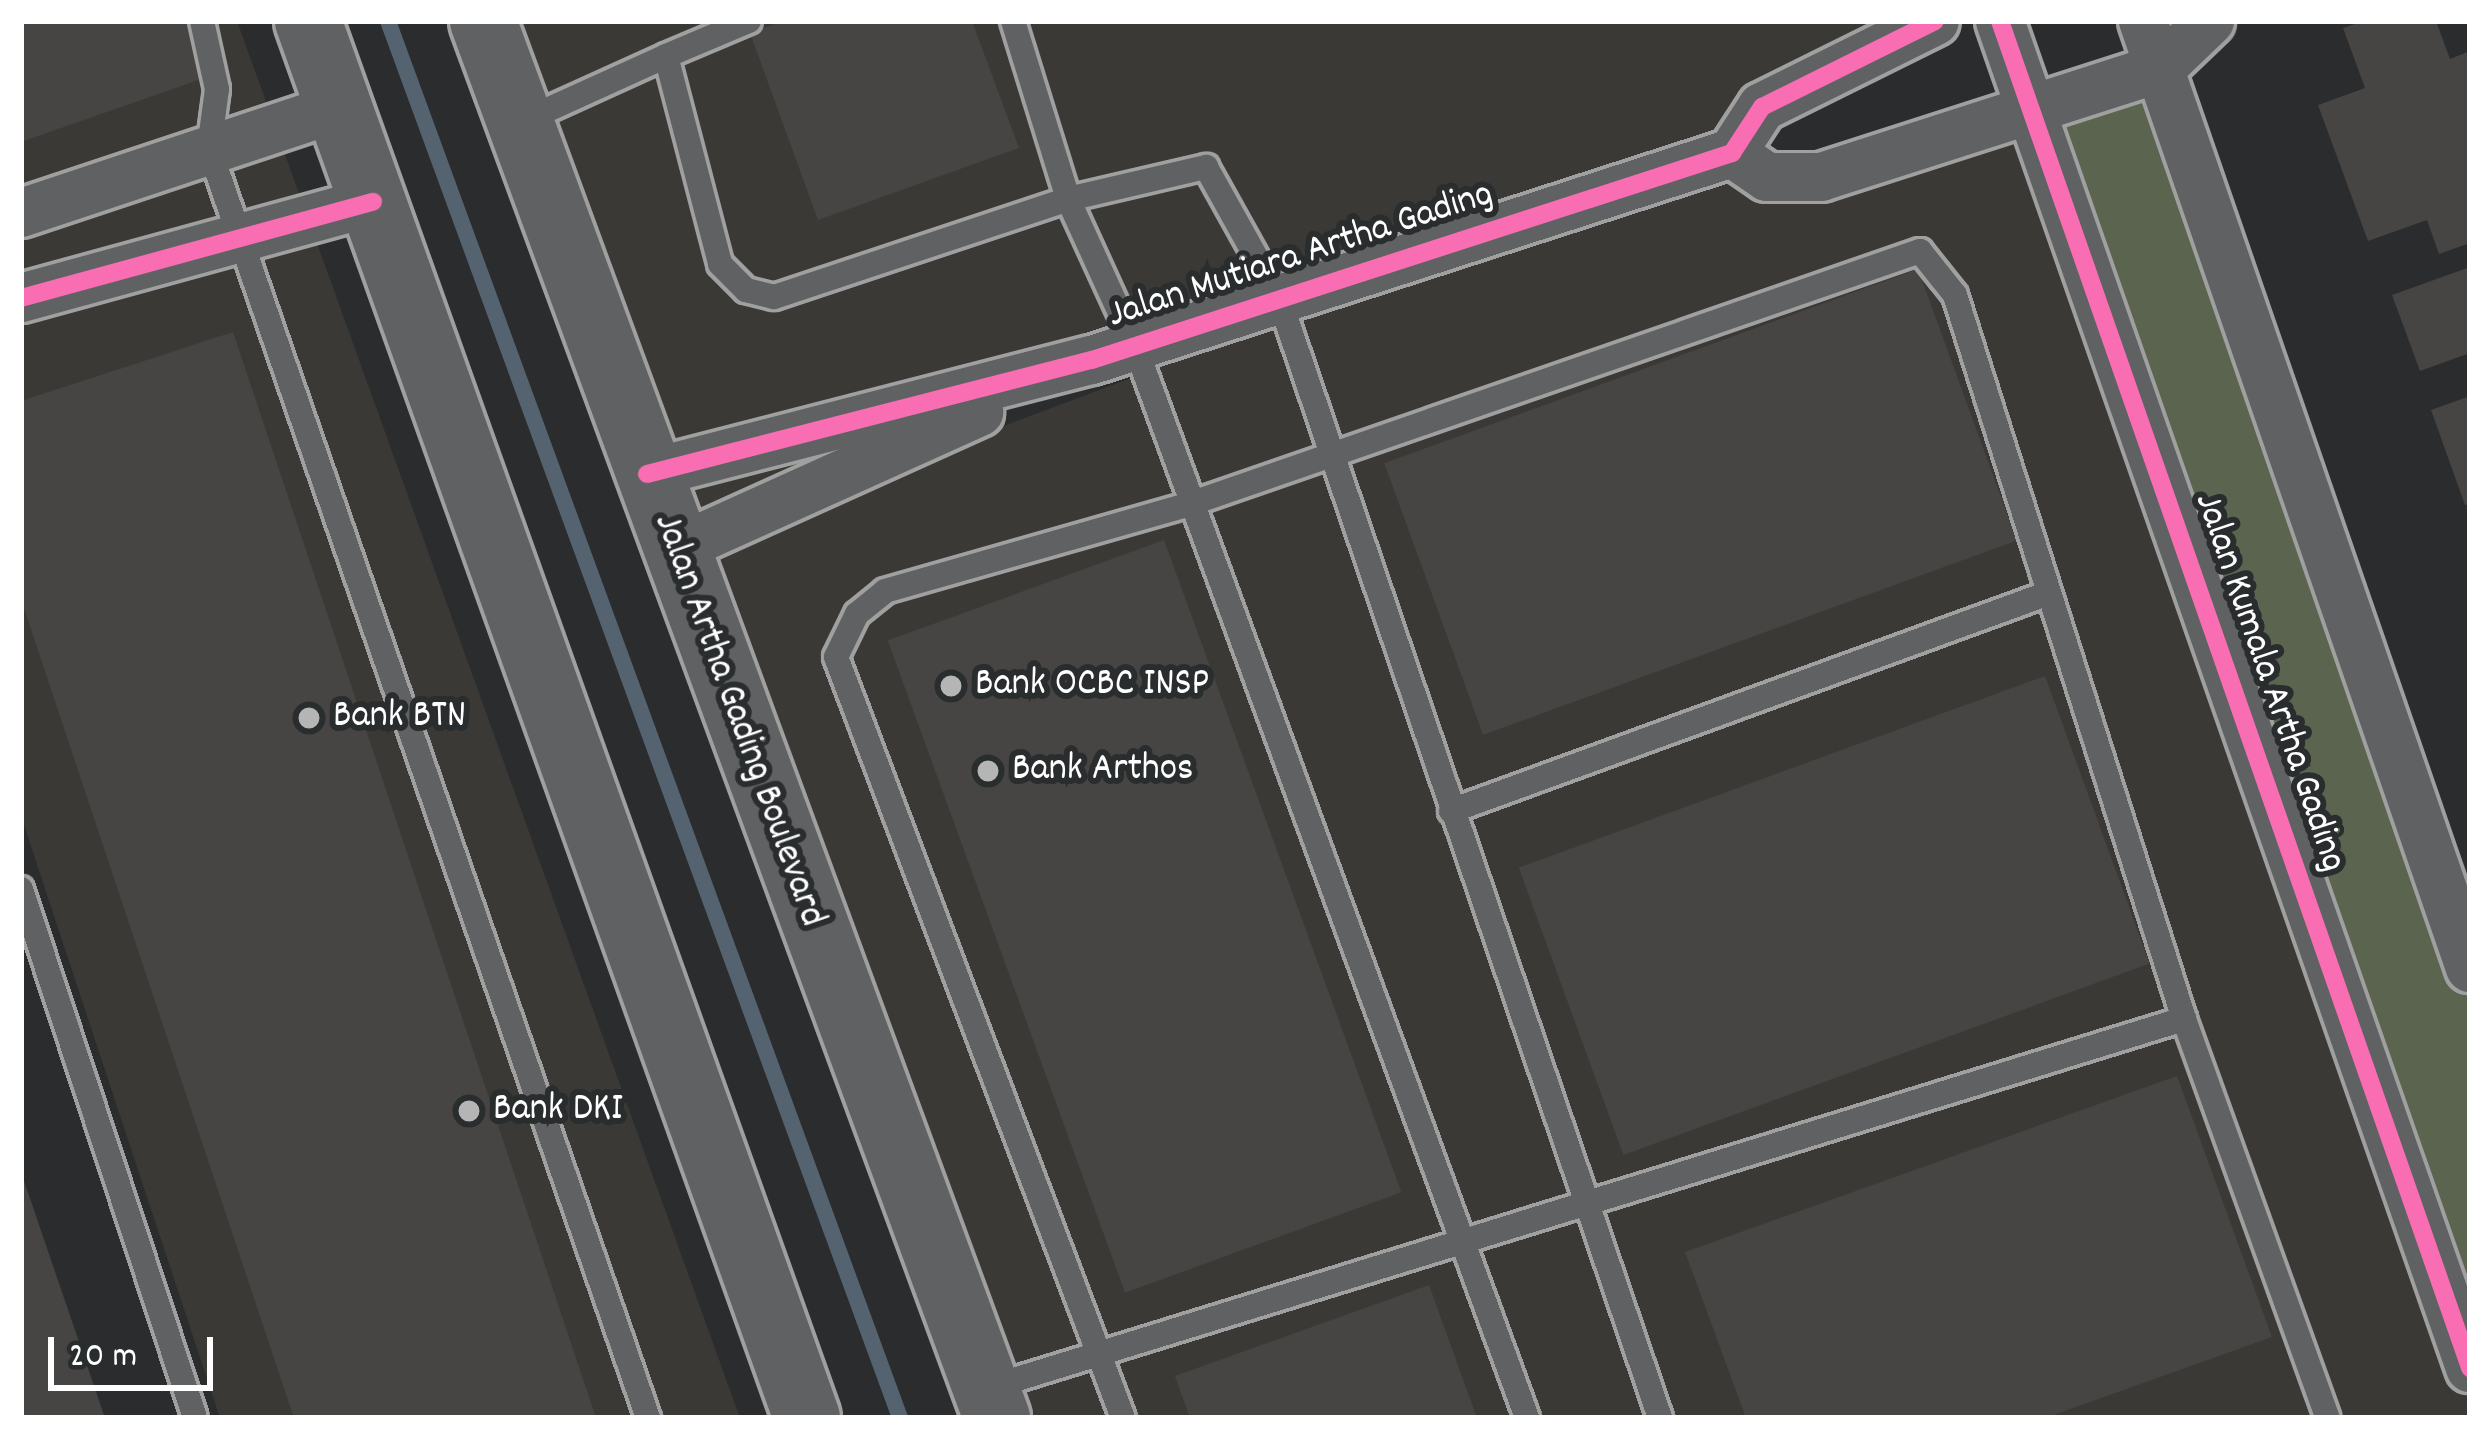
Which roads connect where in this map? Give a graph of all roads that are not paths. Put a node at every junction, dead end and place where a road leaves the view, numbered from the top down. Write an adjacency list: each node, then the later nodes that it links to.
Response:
1 (202, 21): 15 (lane)
2 (308, 21): 12 (main road)
3 (485, 21): 14 (main road, Jalan Artha Gading Boulevard)
4 (749, 21): 10 (lane)
5 (1013, 21): 17 (lane)
6 (1935, 21): 16 (street)
7 (2000, 21): 13 (street, Jalan Kumala Artha Gading)
8 (2144, 21): 11 (street)
9 (2210, 21): 11 (street)
10 (666, 56): 14 (lane); 17 (lane)
11 (2161, 68): 13 (street); 31 (street)
12 (339, 106): 15 (street); 18 (main road)
13 (2033, 110): 16 (street); 36 (street, Jalan Kumala Artha Gading)
14 (520, 122): 25 (main road, Jalan Artha Gading Boulevard)
15 (209, 148): 19 (street); 20 (lane)
16 (1732, 153): 22 (street, Jalan Mutiara Artha Gading)
17 (1068, 200): 22 (lane); 23 (lane)
18 (373, 202): 20 (street); 41 (main road)
19 (21, 213)
20 (240, 237): 21 (street); 40 (lane)
21 (21, 298)
22 (1279, 298): 23 (street, Jalan Mutiara Artha Gading); 24 (lane)
23 (1113, 353): 25 (street, Jalan Mutiara Artha Gading); 26 (lane); 27 (street, Jalan Mutiara Artha Gading)
24 (1331, 454): 26 (lane); 28 (lane); 29 (lane)
25 (647, 474): 27 (main road, Jalan Artha Gading Boulevard)
26 (1187, 505): 34 (lane); 35 (lane)
27 (674, 550): 37 (main road, Jalan Artha Gading Boulevard)
28 (2049, 593): 29 (lane); 32 (lane)
29 (1450, 811): 33 (lane)
30 (21, 889): 39 (lane)
31 (2470, 968)
32 (2184, 1019): 33 (lane); 38 (lane)
33 (1580, 1199): 34 (lane); 44 (lane)
34 (1462, 1236): 35 (lane); 43 (lane)
35 (1098, 1350): 37 (lane); 42 (lane)
36 (2470, 1368)
37 (992, 1403)
38 (2323, 1417)
39 (195, 1418)
40 (648, 1418)
41 (807, 1418)
42 (1123, 1418)
43 (1527, 1418)
44 (1660, 1418)

